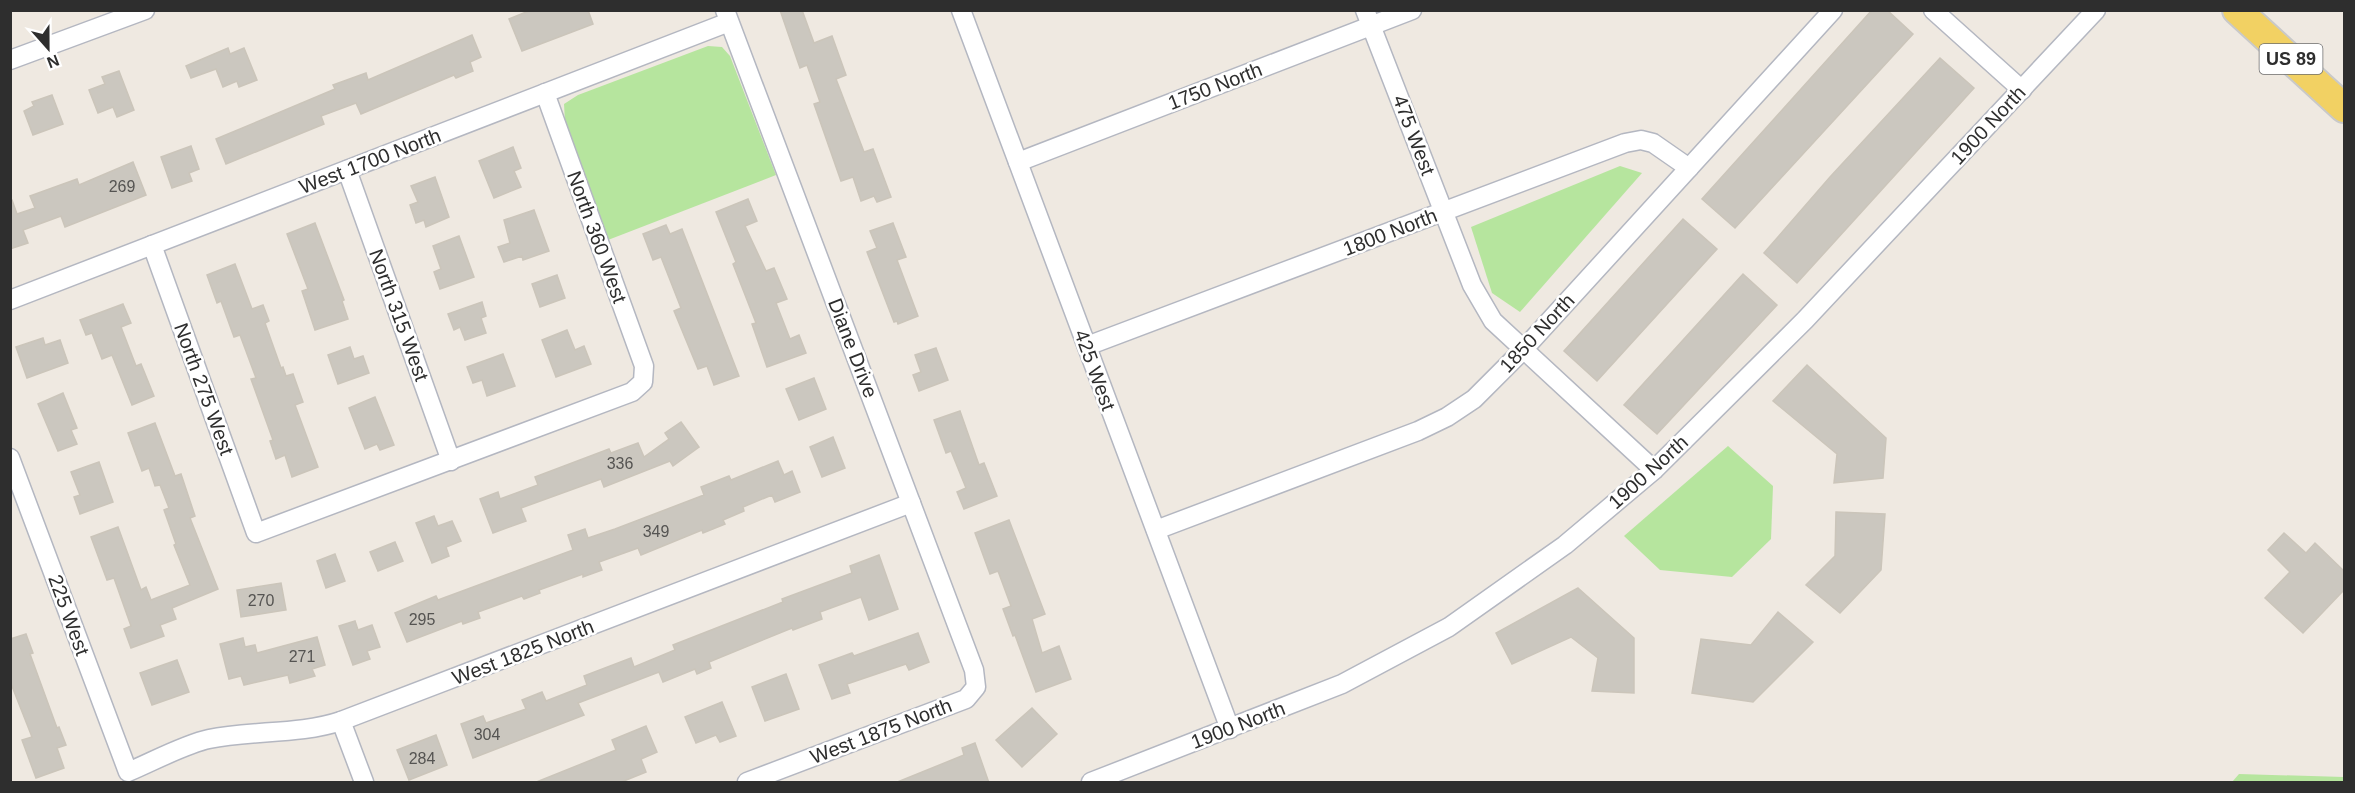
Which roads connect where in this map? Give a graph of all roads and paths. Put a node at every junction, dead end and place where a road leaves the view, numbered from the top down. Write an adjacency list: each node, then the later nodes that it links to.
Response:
1 (145, 10): 10 (street)
2 (961, 10): 14 (street, 425 West)
3 (1413, 10): 9 (street, 1750 North)
4 (1833, 10): 15 (street, 1850 North)
5 (1933, 10): 11 (street)
6 (2096, 10): 11 (street, 1900 North)
7 (2236, 10): 13 (main road, US 89)
8 (727, 16): 12 (street, West 1700 North); 25 (street, Diane Drive)
9 (1369, 18): 14 (street, 1750 North); 17 (street, 475 West)
10 (10, 60)
11 (2022, 90): 24 (street, 1900 North)
12 (545, 93): 16 (street, West 1700 North); 23 (street, North 360 West)
13 (2344, 108)
14 (1018, 162): 20 (street, 425 West)
15 (1689, 168): 17 (street, 1800 North); 21 (street, 1850 North)
16 (347, 170): 18 (street, West 1700 North); 23 (street, North 315 West)
17 (1443, 212): 20 (street, 1800 North); 21 (street, 475 West)
18 (152, 245): 19 (street, West 1700 North); 23 (street, North 275 West)
19 (10, 300)
20 (1087, 346): 26 (street, 425 West)
21 (1523, 350): 24 (street, 475 West); 26 (street, 1850 North)
22 (10, 458): 30 (street, 225 West)
23 (450, 460)
24 (1654, 470): 29 (street, 1900 North)
25 (911, 503): 27 (street, Diane Drive); 28 (street, West 1825 North)
26 (1156, 530): 29 (street, 425 West)
27 (976, 687): 32 (street, West 1875 North)
28 (341, 721): 30 (street, West 1825 North); 31 (street)
29 (1230, 729): 33 (street, 1900 North)
30 (128, 772)
31 (364, 783)
32 (747, 783)
33 (1091, 783)

